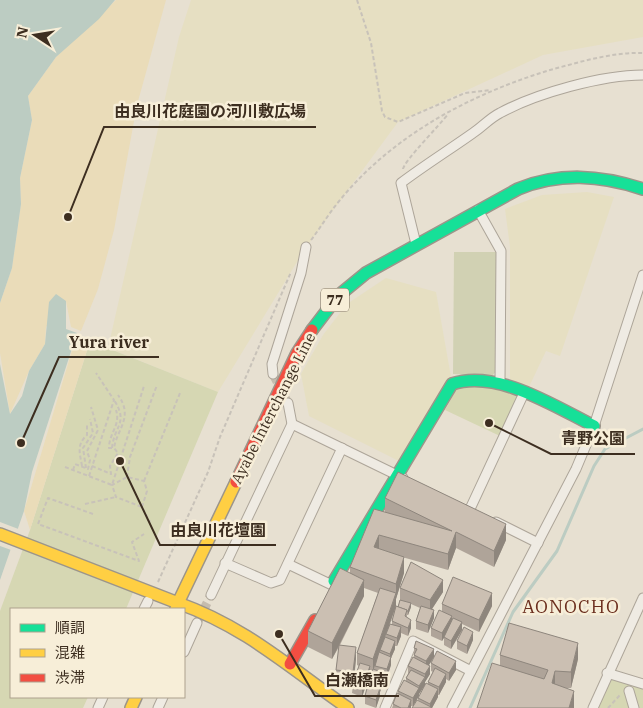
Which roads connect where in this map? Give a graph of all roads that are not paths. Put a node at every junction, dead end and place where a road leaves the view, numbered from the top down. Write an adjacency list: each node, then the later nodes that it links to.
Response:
1 (643, 75): 4 (street)
2 (643, 189): 3 (main road, Ayabe Interchange Line / 77)
3 (478, 210): 4 (main road, Ayabe Interchange Line / 77); 8 (street)
4 (416, 244): 23 (main road, Ayabe Interchange Line / 77)
5 (306, 247): 7 (street)
6 (643, 275): 12 (street)
7 (273, 374)
8 (500, 382): 9 (main road); 14 (main road)
9 (524, 393): 12 (main road); 16 (street)
10 (288, 403): 11 (street)
11 (292, 424): 13 (street); 17 (street)
12 (594, 426): 16 (street)
13 (342, 448): 14 (street); 18 (street)
14 (404, 478): 19 (main road)
15 (0, 534): 22 (main road)
16 (538, 543): 28 (street)
17 (225, 563): 18 (street); 20 (street)
18 (288, 564): 19 (street)
19 (330, 589)
20 (210, 595)
21 (643, 598): 29 (street)
22 (145, 600): 23 (main road)
23 (177, 606): 27 (main road)
24 (320, 609): 27 (main road)
25 (197, 623): 26 (street)
26 (185, 650)
27 (290, 664): 32 (main road)
28 (471, 671): 35 (street); 36 (street)
29 (608, 673): 30 (street); 37 (street)
30 (643, 684)
31 (627, 692): 33 (street)
32 (333, 704): 34 (main road)
33 (635, 707)
34 (348, 708)
35 (386, 708)
36 (452, 708)
37 (593, 708)

